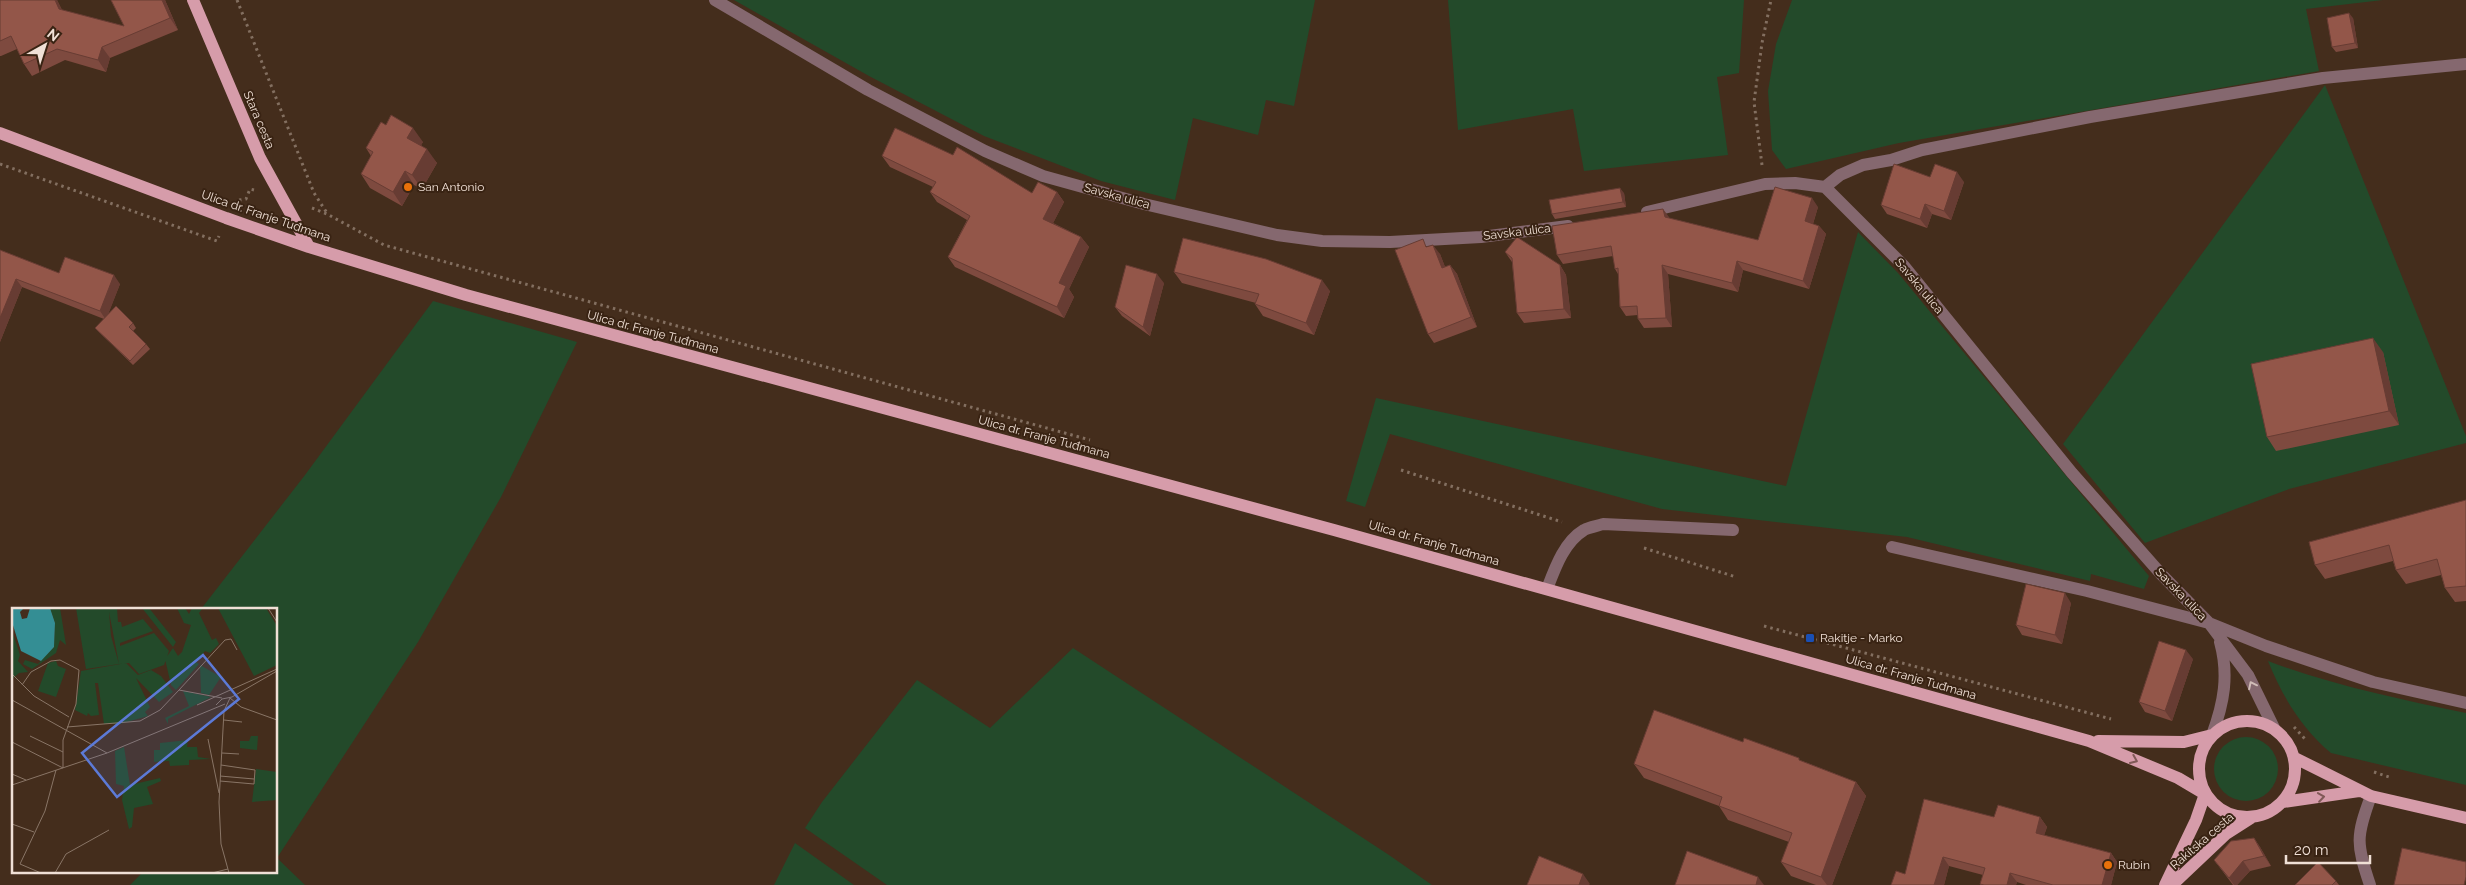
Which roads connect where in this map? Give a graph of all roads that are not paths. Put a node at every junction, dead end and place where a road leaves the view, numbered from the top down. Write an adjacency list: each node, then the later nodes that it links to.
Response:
1 (193, 0): 8 (main road, Stara cesta)
2 (715, 0): 7 (street, Savska ulica)
3 (2466, 64): 5 (street)
4 (0, 133): 8 (main road, Ulica dr. Franje Tuđmana)
5 (1825, 187): 6 (street); 12 (street, Savska ulica)
6 (1630, 215)
7 (1583, 223)
8 (309, 247): 11 (main road, Ulica dr. Franje Tuđmana)
9 (1733, 530): 11 (street)
10 (1892, 547): 12 (street)
11 (1547, 589): 17 (main road, Ulica dr. Franje Tuđmana)
12 (2209, 623): 13 (street, Savska ulica); 14 (street)
13 (2220, 639): 15 (street, Savska ulica, one-way to 13); 16 (street, Savska ulica)
14 (2466, 703)
15 (2274, 728): 16 (main road); 18 (main road)
16 (2212, 735): 17 (main road, Ulica dr. Franje Tuđmana); 19 (main road)
17 (2089, 741): 19 (main road, Ulica dr. Franje Tuđmana, one-way to 19)
18 (2294, 758): 20 (main road); 21 (main road)
19 (2205, 794): 22 (main road); 24 (main road, Rakitska cesta)
20 (2365, 794): 21 (main road, one-way to 20); 23 (main road); 26 (street)
21 (2283, 802): 22 (main road)
22 (2250, 818): 25 (main road, Rakitska cesta)
23 (2466, 818)
24 (2165, 885)
25 (2172, 885)
26 (2370, 885)

